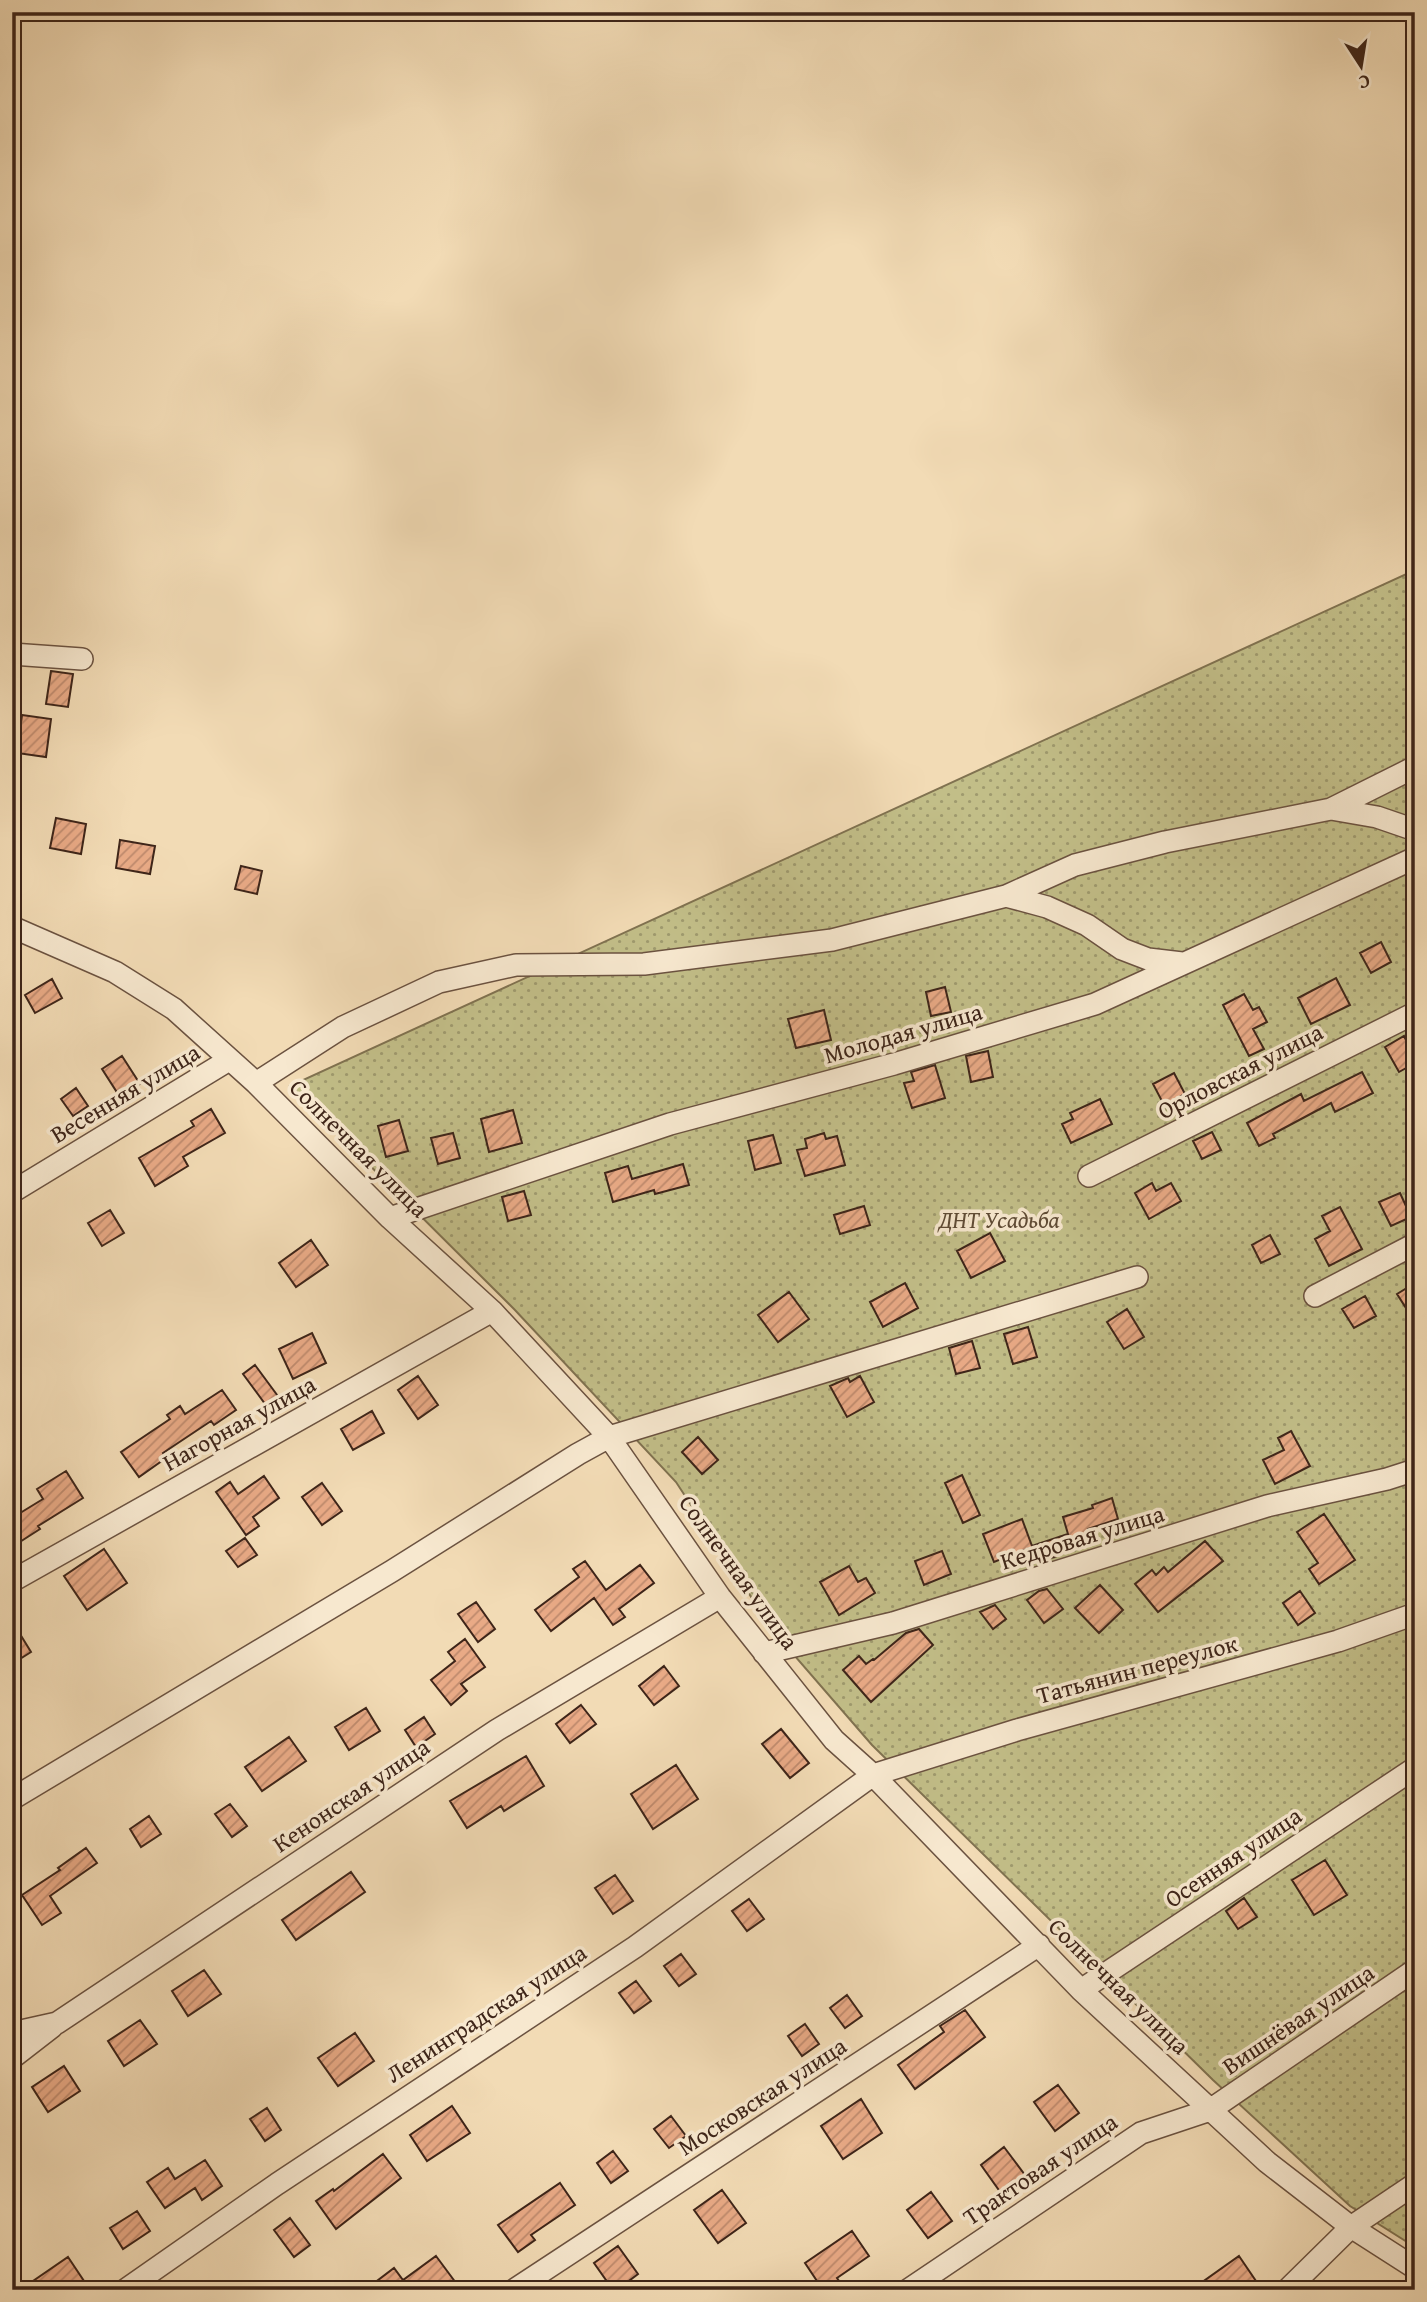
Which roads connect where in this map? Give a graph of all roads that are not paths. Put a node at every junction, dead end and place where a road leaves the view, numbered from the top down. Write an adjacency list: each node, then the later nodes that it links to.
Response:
1 (12, 654): 2 (street)
2 (82, 659)
3 (1415, 767): 4 (street)
4 (1331, 809): 5 (street); 7 (street)
5 (1415, 830)
6 (1415, 858): 9 (street, Молодая улица)
7 (1006, 896): 9 (street); 12 (street)
8 (12, 927): 11 (street, Солнечная улица)
9 (1184, 963): 15 (street, Молодая улица)
10 (1415, 1013): 13 (street, Орловская улица)
11 (229, 1060): 12 (street, Солнечная улица); 14 (street, Весенняя улица)
12 (256, 1083): 15 (street, Солнечная улица)
13 (1089, 1176)
14 (12, 1192)
15 (390, 1218): 19 (street, Солнечная улица)
16 (1415, 1244): 18 (street)
17 (1137, 1277): 20 (street)
18 (1315, 1296)
19 (492, 1311): 20 (street, Солнечная улица); 22 (street, Нагорная улица)
20 (609, 1437): 23 (street, Солнечная улица); 28 (street)
21 (1415, 1470): 25 (street, Кедровая улица)
22 (12, 1581)
23 (720, 1597): 25 (street, Солнечная улица); 32 (street, Кенонская улица)
24 (1415, 1614): 27 (street, Татьянин переулок)
25 (764, 1653): 27 (street, Солнечная улица)
26 (1415, 1768): 31 (street, Осенняя улица)
27 (873, 1775): 29 (street, Солнечная улица); 39 (street, Ленинградская улица)
28 (12, 1798)
29 (1039, 1945): 31 (street, Солнечная улица); 40 (street, Московская улица)
30 (1415, 1970): 35 (street, Вишнёвая улица)
31 (1081, 1990): 35 (street, Солнечная улица)
32 (57, 2023): 33 (street, Кенонская улица); 34 (street)
33 (12, 2033)
34 (12, 2058)
35 (1210, 2110): 37 (street, Солнечная улица); 41 (street, Трактовая улица)
36 (1415, 2183): 37 (street)
37 (1351, 2227): 38 (street, Солнечная улица); 42 (street)
38 (1415, 2268)
39 (125, 2290)
40 (513, 2290)
41 (908, 2290)
42 (1287, 2290)

